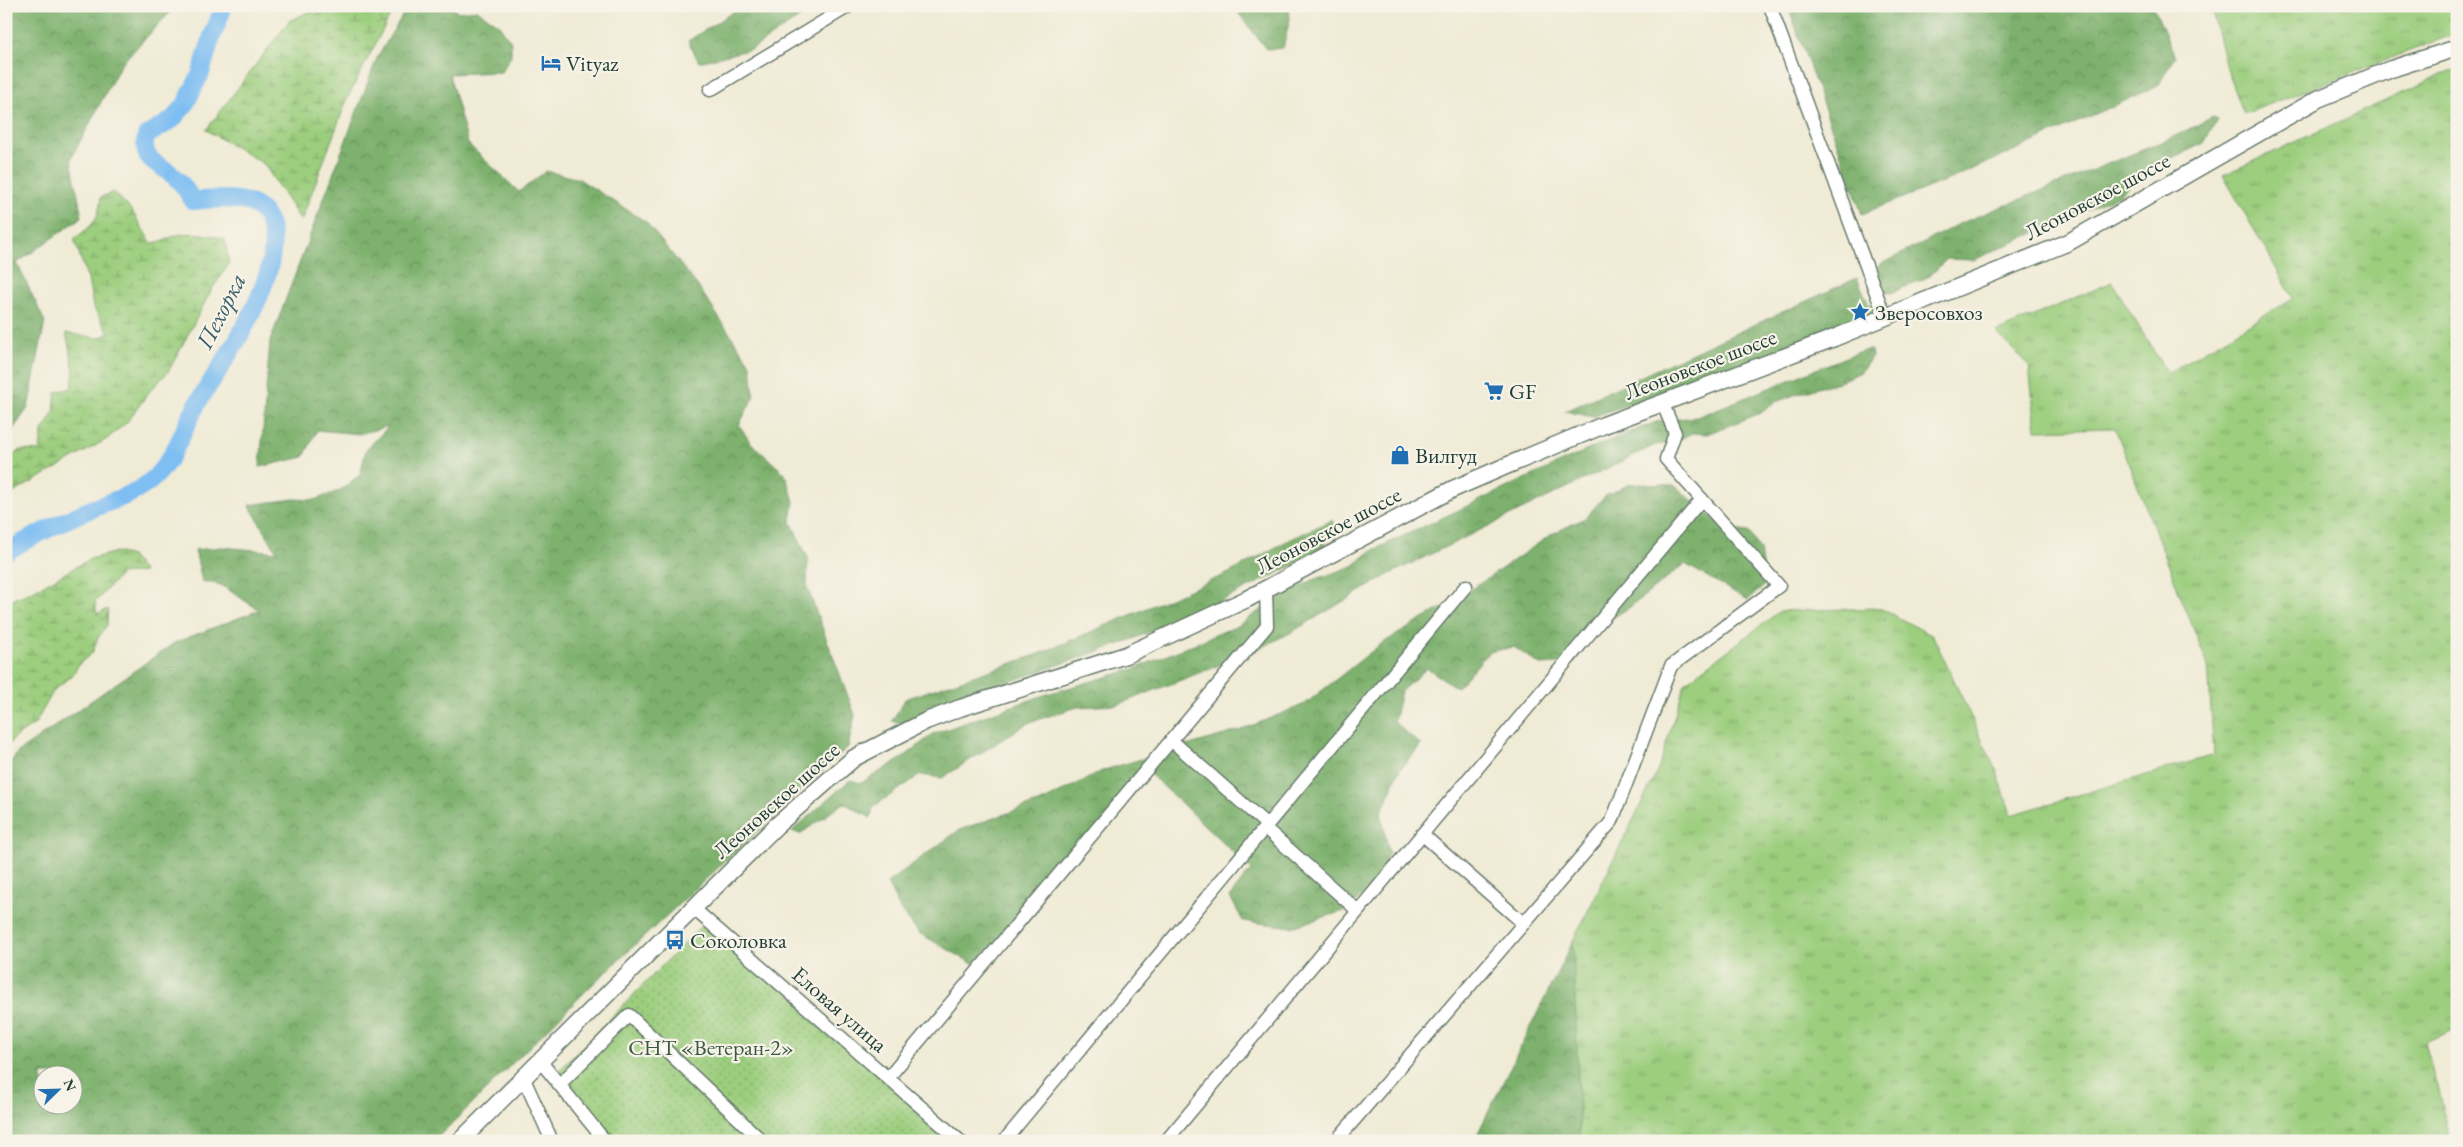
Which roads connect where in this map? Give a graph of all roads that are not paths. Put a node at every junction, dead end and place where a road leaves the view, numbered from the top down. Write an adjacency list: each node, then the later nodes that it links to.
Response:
1 (849, 6): 4 (street)
2 (1770, 6): 5 (street)
3 (2457, 48): 5 (main road, Леоновское шоссе)
4 (710, 90)
5 (1885, 317): 6 (main road, Леоновское шоссе)
6 (1662, 402): 7 (street); 9 (main road, Леоновское шоссе)
7 (1702, 499): 12 (street); 15 (street)
8 (1466, 586): 11 (street)
9 (1266, 589): 10 (street); 13 (main road, Леоновское шоссе)
10 (1171, 740): 11 (street); 17 (street)
11 (1266, 827): 14 (street); 25 (street)
12 (1422, 834): 14 (street); 15 (street)
13 (694, 908): 16 (main road, Леоновское шоссе); 17 (street, Еловая улица)
14 (1358, 911): 26 (street)
15 (1523, 923): 27 (street)
16 (541, 1062): 18 (main road, Леоновское шоссе); 19 (street)
17 (888, 1078): 24 (street, Еловая улица)
18 (524, 1079): 20 (main road, Леоновское шоссе); 21 (street)
19 (559, 1085): 22 (street); 23 (street)
20 (460, 1141)
21 (552, 1141)
22 (605, 1141)
23 (762, 1141)
24 (960, 1141)
25 (1004, 1141)
26 (1166, 1141)
27 (1336, 1141)

